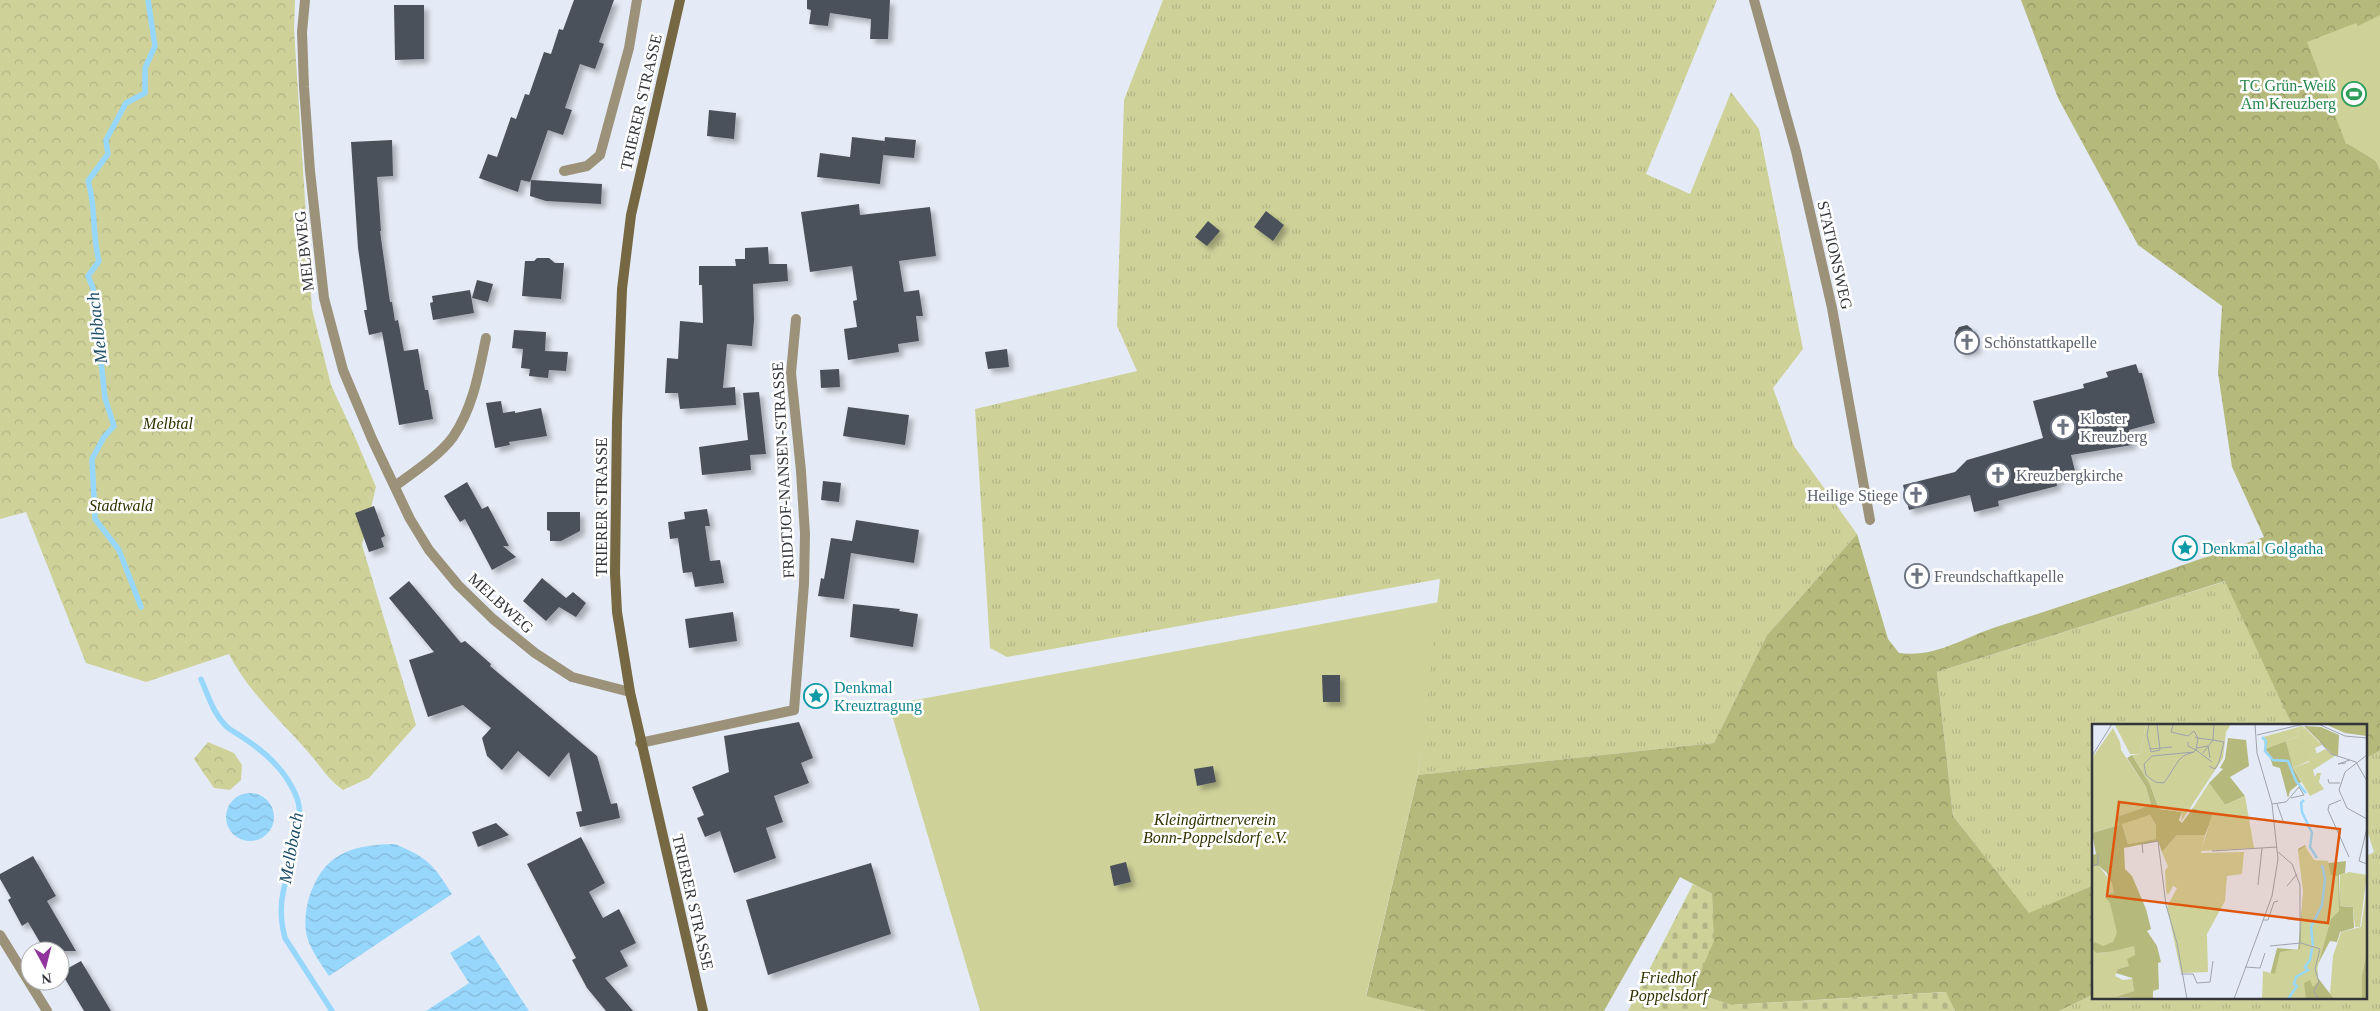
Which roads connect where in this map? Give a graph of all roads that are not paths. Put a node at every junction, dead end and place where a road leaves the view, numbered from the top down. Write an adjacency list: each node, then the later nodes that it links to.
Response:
1 (305, 0): 8 (street, MELBWEG)
2 (637, 0): 5 (street, TRIERER STRASSE)
3 (680, 0): 10 (street, TRIERER STRASSE)
4 (1754, 0): 9 (street, STATIONSWEG)
5 (564, 171)
6 (796, 318): 11 (street, FRIDTJOF-NANSEN-STRASSE)
7 (486, 338): 8 (street)
8 (395, 486): 10 (street, MELBWEG)
9 (1870, 520)
10 (630, 692): 11 (street, TRIERER STRASSE)
11 (640, 743): 14 (street, TRIERER STRASSE)
12 (0, 935): 13 (street)
13 (47, 1011)
14 (703, 1011)

